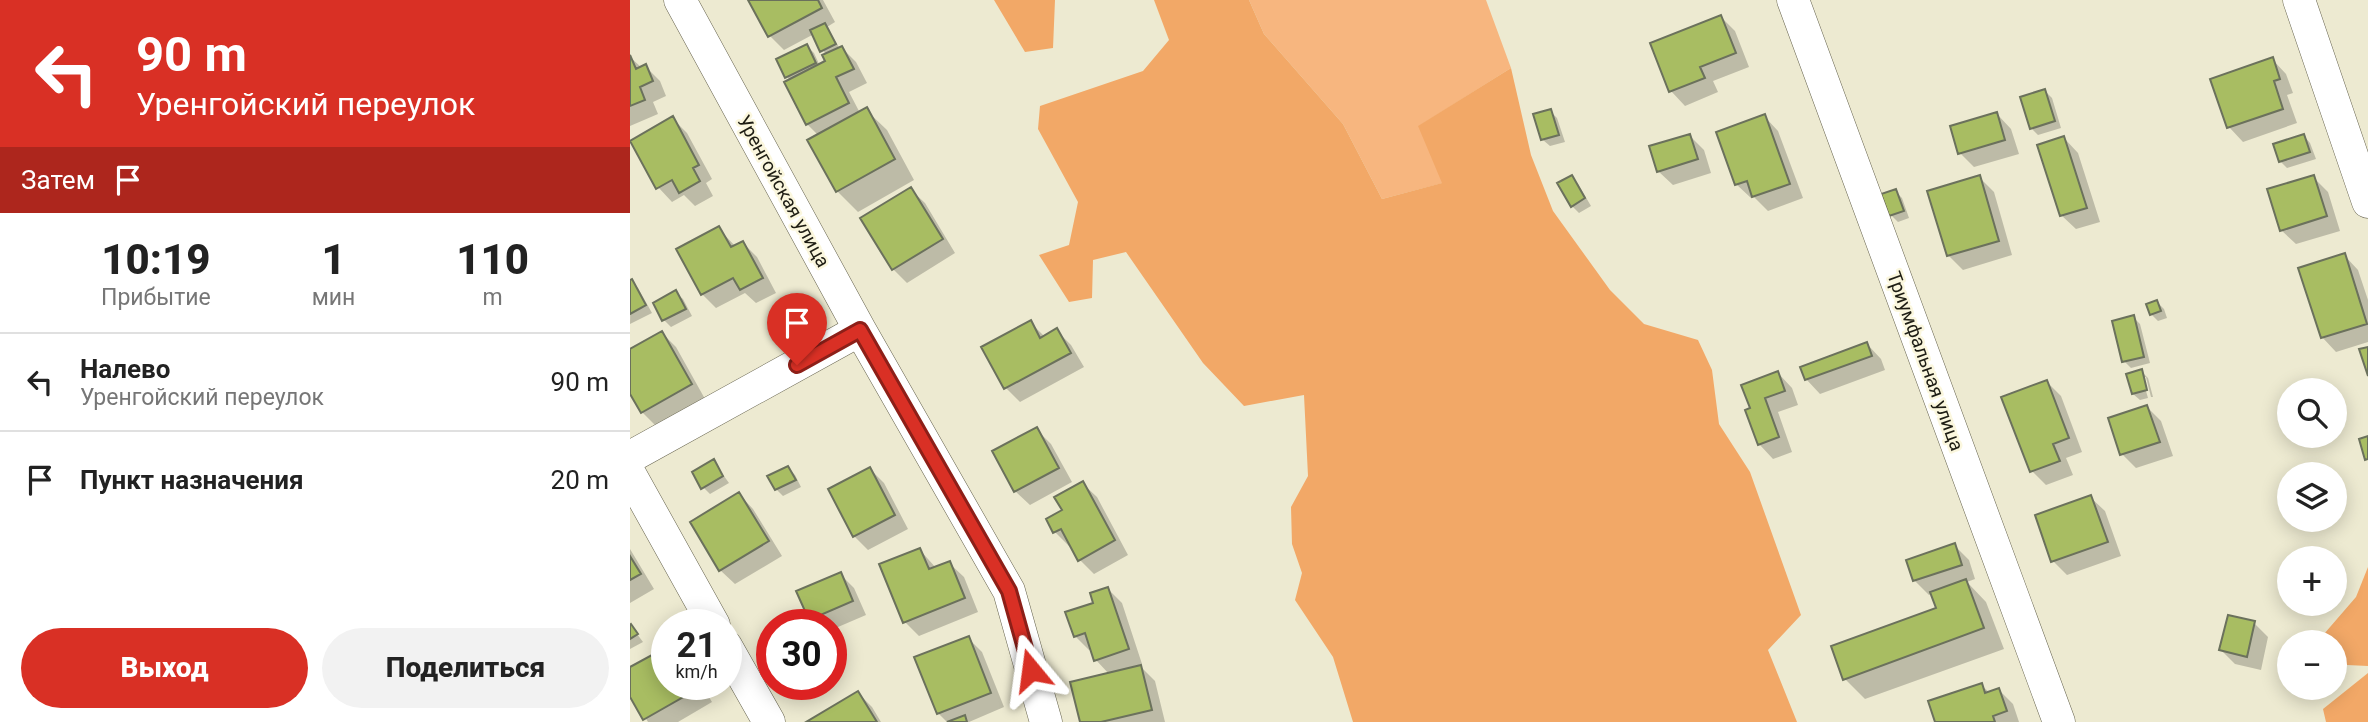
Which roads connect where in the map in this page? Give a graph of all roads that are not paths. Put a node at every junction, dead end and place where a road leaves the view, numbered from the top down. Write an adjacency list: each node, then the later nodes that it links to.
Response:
1 (680, 0): 5 (street, Уренгойская улица)
2 (1793, 0): 12 (street, Триумфальная улица)
3 (2299, 0): 4 (street)
4 (2368, 202)
5 (860, 330): 6 (street); 11 (street, Уренгойская улица)
6 (630, 457)
7 (630, 474): 8 (street)
8 (705, 609)
9 (742, 674): 10 (street)
10 (769, 722)
11 (1046, 722)
12 (2059, 722)

